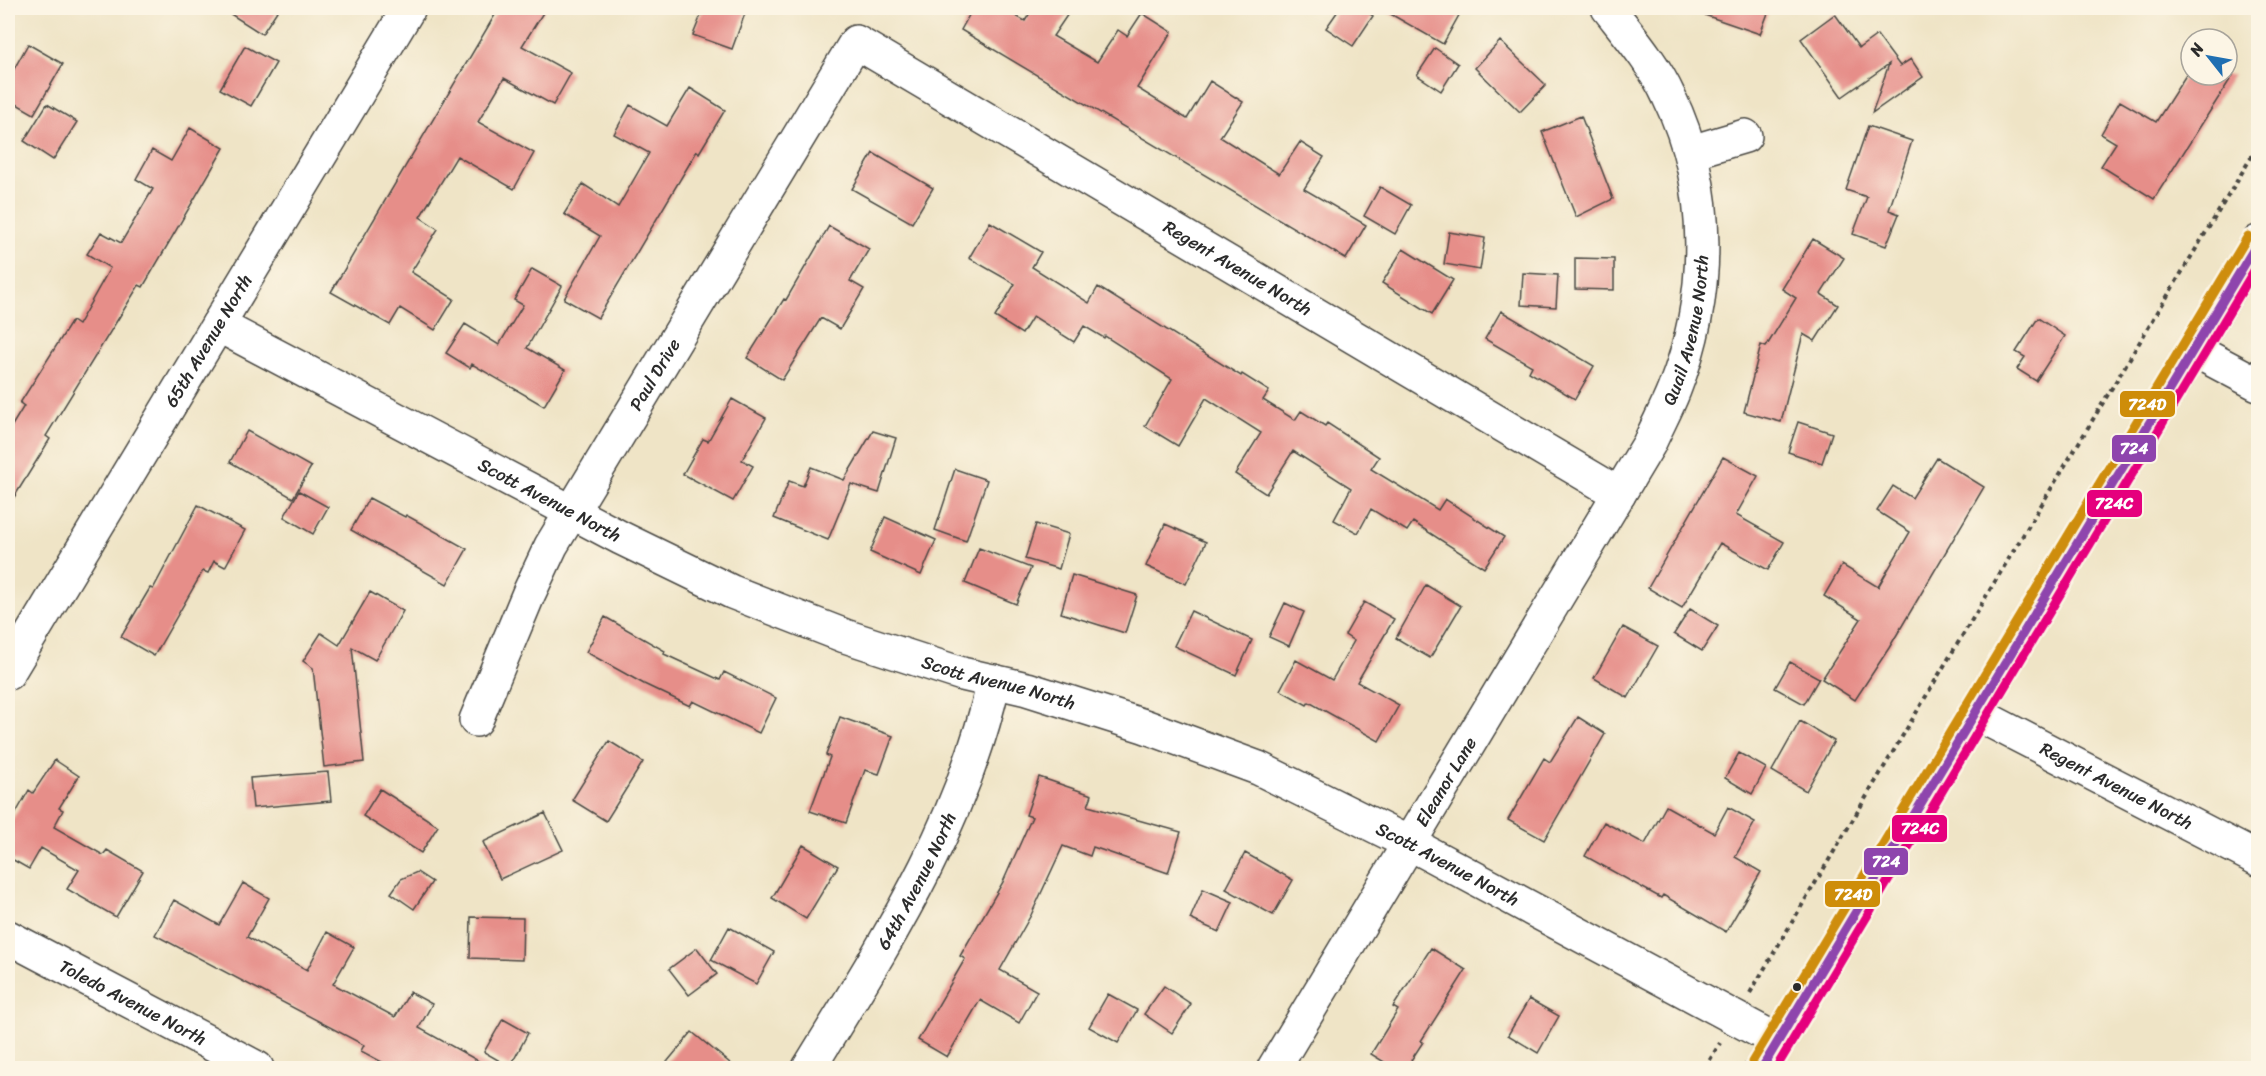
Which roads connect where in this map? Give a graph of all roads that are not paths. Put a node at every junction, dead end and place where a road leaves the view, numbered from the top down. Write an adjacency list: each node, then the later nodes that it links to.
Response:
1 (409, 8): 7 (street, 65th Avenue North)
2 (1608, 8): 5 (street, Quail Avenue North)
3 (856, 42): 10 (street, Regent Avenue North); 11 (street, Paul Drive)
4 (1745, 136): 5 (street)
5 (1691, 152): 10 (street, Quail Avenue North)
6 (2259, 242): 8 (street)
7 (218, 325): 11 (street, Scott Avenue North); 12 (street, 65th Avenue North)
8 (2194, 350): 9 (street); 14 (street)
9 (2259, 384)
10 (1619, 494): 16 (street, Eleanor Lane)
11 (572, 512): 13 (street, Scott Avenue North); 15 (street, Paul Drive)
12 (8, 673)
13 (994, 681): 16 (street, Scott Avenue North); 21 (street, 64th Avenue North)
14 (1975, 713): 17 (street, Regent Avenue North); 19 (street)
15 (476, 720)
16 (1409, 843): 19 (street, Scott Avenue North); 22 (street, Eleanor Lane)
17 (2259, 859)
18 (8, 937): 20 (street, Toledo Avenue North)
19 (1778, 1041): 23 (street)
20 (257, 1068)
21 (809, 1068)
22 (1274, 1068)
23 (1762, 1068)

